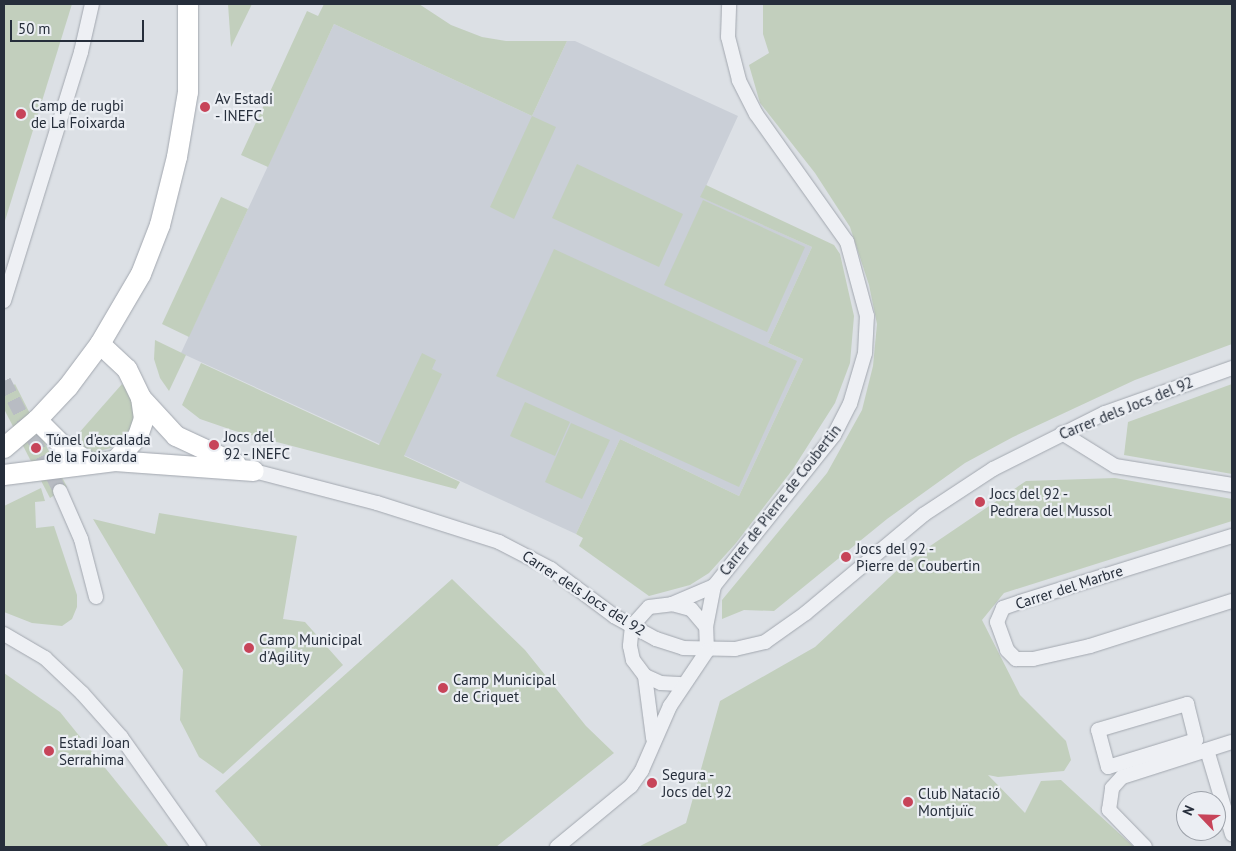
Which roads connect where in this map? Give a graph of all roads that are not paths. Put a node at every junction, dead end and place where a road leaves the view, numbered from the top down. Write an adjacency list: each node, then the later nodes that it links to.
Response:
1 (92, 4): 4 (street)
2 (188, 4): 5 (street)
3 (729, 4): 18 (street, Carrer de Pierre de Coubertin)
4 (4, 301)
5 (100, 344): 7 (street); 8 (street)
6 (1232, 368): 9 (street, Carrer dels Jocs del 92)
7 (141, 398): 11 (street); 13 (street)
8 (37, 420): 10 (street); 12 (street)
9 (1062, 433): 15 (street); 25 (street, Carrer dels Jocs del 92)
10 (4, 448)
11 (115, 461): 12 (street); 13 (street)
12 (90, 463): 14 (street)
13 (254, 472): 22 (street, Carrer dels Jocs del 92)
14 (4, 475)
15 (1232, 485)
16 (60, 491): 19 (street)
17 (1232, 536): 20 (street, Carrer del Marbre)
18 (714, 586): 21 (street, Carrer de Pierre de Coubertin); 23 (street, Carrer de Pierre de Coubertin)
19 (96, 597)
20 (1232, 601)
21 (672, 604): 22 (street, Carrer de Pierre de Coubertin); 23 (street)
22 (632, 626): 25 (street, Carrer dels Jocs del 92); 26 (street)
23 (706, 626): 25 (street, Carrer de Pierre de Coubertin)
24 (4, 634): 33 (street)
25 (707, 651): 27 (street)
26 (645, 676): 27 (street); 28 (street)
27 (682, 684): 28 (street)
28 (653, 738): 34 (street)
29 (1232, 742): 30 (street)
30 (1206, 750): 32 (street); 35 (street)
31 (1108, 767): 31 (street)
32 (1232, 834)
33 (199, 847)
34 (557, 847)
35 (1145, 847)

